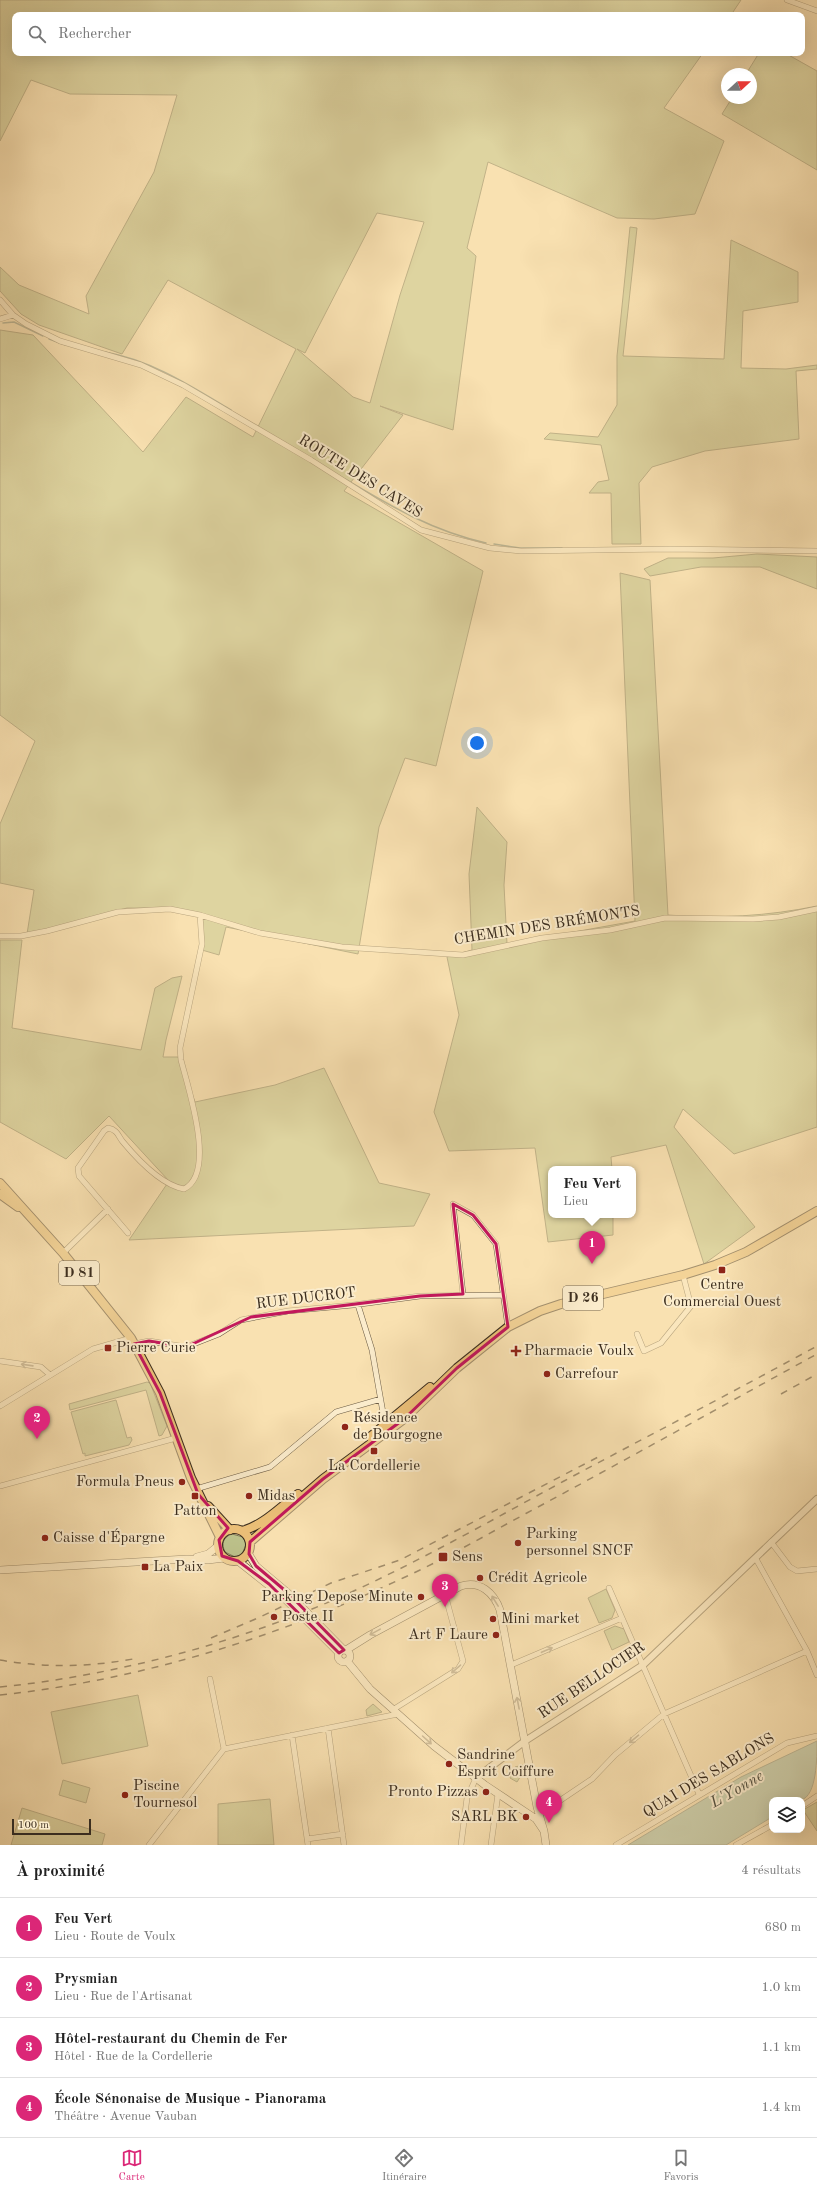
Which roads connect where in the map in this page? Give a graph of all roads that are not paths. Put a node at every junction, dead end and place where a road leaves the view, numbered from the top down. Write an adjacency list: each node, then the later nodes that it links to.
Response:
1 (788, 0): 2 (street)
2 (817, 11)
3 (0, 300): 4 (street, ROUTE DES CAVES)
4 (13, 315): 5 (street); 6 (street, ROUTE DES CAVES)
5 (0, 320)
6 (817, 551)
7 (817, 910): 8 (street, CHEMIN DES BRÉMONTS)
8 (200, 915): 9 (street, CHEMIN DES BRÉMONTS); 12 (street)
9 (0, 936)
10 (0, 1182): 11 (main road, D 81)
11 (2, 1195): 15 (main road, D 81)
12 (108, 1209): 14 (street); 15 (street)
13 (817, 1211): 16 (main road, D 26)
14 (128, 1233)
15 (63, 1253): 22 (main road, D 81)
16 (683, 1275): 20 (main road, D 26); 21 (street)
17 (464, 1294): 18 (street, RUE DUCROT); 18 (street); 19 (street, RUE DUCROT)
18 (502, 1295): 20 (street)
19 (358, 1305): 22 (street, RUE DUCROT); 26 (street)
20 (508, 1328): 24 (main road, D 26)
21 (637, 1334)
22 (133, 1341): 25 (street, RUE DUCROT); 29 (main road, D 81)
23 (0, 1361): 25 (street, one-way to 23)
24 (457, 1368): 28 (main road, D 26); 37 (main road, D 26)
25 (50, 1376): 27 (street, RUE DUCROT)
26 (381, 1399): 28 (street); 31 (street)
27 (0, 1406)
28 (385, 1424): 35 (main road, D 26)
29 (176, 1438): 30 (street); 31 (main road, D 81)
30 (0, 1486)
31 (196, 1489): 32 (main road, D 81)
32 (202, 1499): 34 (main road, D 81); 36 (main road, D 81)
33 (817, 1499): 38 (street, RUE BELLOCIER)
34 (230, 1530): 35 (main road); 36 (main road)
35 (242, 1531): 37 (main road)
36 (219, 1541): 40 (main road); 41 (main road)
37 (250, 1542): 39 (main road)
38 (771, 1542): 42 (street, RUE BELLOCIER); 44 (street)
39 (248, 1553): 43 (main road); 49 (main road)
40 (224, 1558): 41 (main road); 43 (main road)
41 (187, 1559): 45 (main road)
42 (756, 1559): 50 (street); 52 (street, RUE BELLOCIER)
43 (238, 1561): 49 (main road)
44 (817, 1569)
45 (0, 1570)
46 (609, 1588): 48 (street)
47 (445, 1594): 49 (main road, one-way to 49); 51 (main road, one-way to 47); 55 (street, one-way to 55)
48 (622, 1618): 51 (street, one-way to 48); 52 (street)
49 (343, 1651): 55 (main road)
50 (807, 1651): 53 (street); 56 (street)
51 (511, 1665): 60 (main road, one-way to 51)
52 (643, 1665): 56 (street); 60 (street, RUE BELLOCIER)
53 (817, 1675)
54 (210, 1679): 61 (street)
55 (396, 1712): 57 (street); 62 (main road, one-way to 62)
56 (664, 1714): 64 (street); 67 (street, one-way to 67)
57 (328, 1728): 58 (street); 71 (street)
58 (292, 1735): 61 (street); 72 (street)
59 (817, 1736): 64 (street, QUAI DES SABLONS)
60 (525, 1741): 62 (street, RUE BELLOCIER); 67 (main road)
61 (224, 1749): 73 (street)
62 (476, 1778): 63 (main road); 76 (street, RUE BELLOCIER)
63 (498, 1794): 68 (main road); 77 (street)
64 (699, 1794): 79 (street, QUAI DES SABLONS)
65 (817, 1796): 66 (street)
66 (805, 1804)
67 (539, 1810): 68 (main road); 70 (main road)
68 (529, 1813): 70 (main road)
69 (769, 1827): 80 (street)
70 (544, 1831): 78 (main road)
71 (343, 1834): 72 (street); 75 (street)
72 (307, 1839): 74 (street)
73 (149, 1845)
74 (308, 1845)
75 (344, 1845)
76 (461, 1845)
77 (491, 1845)
78 (546, 1845)
79 (616, 1845)
80 (736, 1845)

